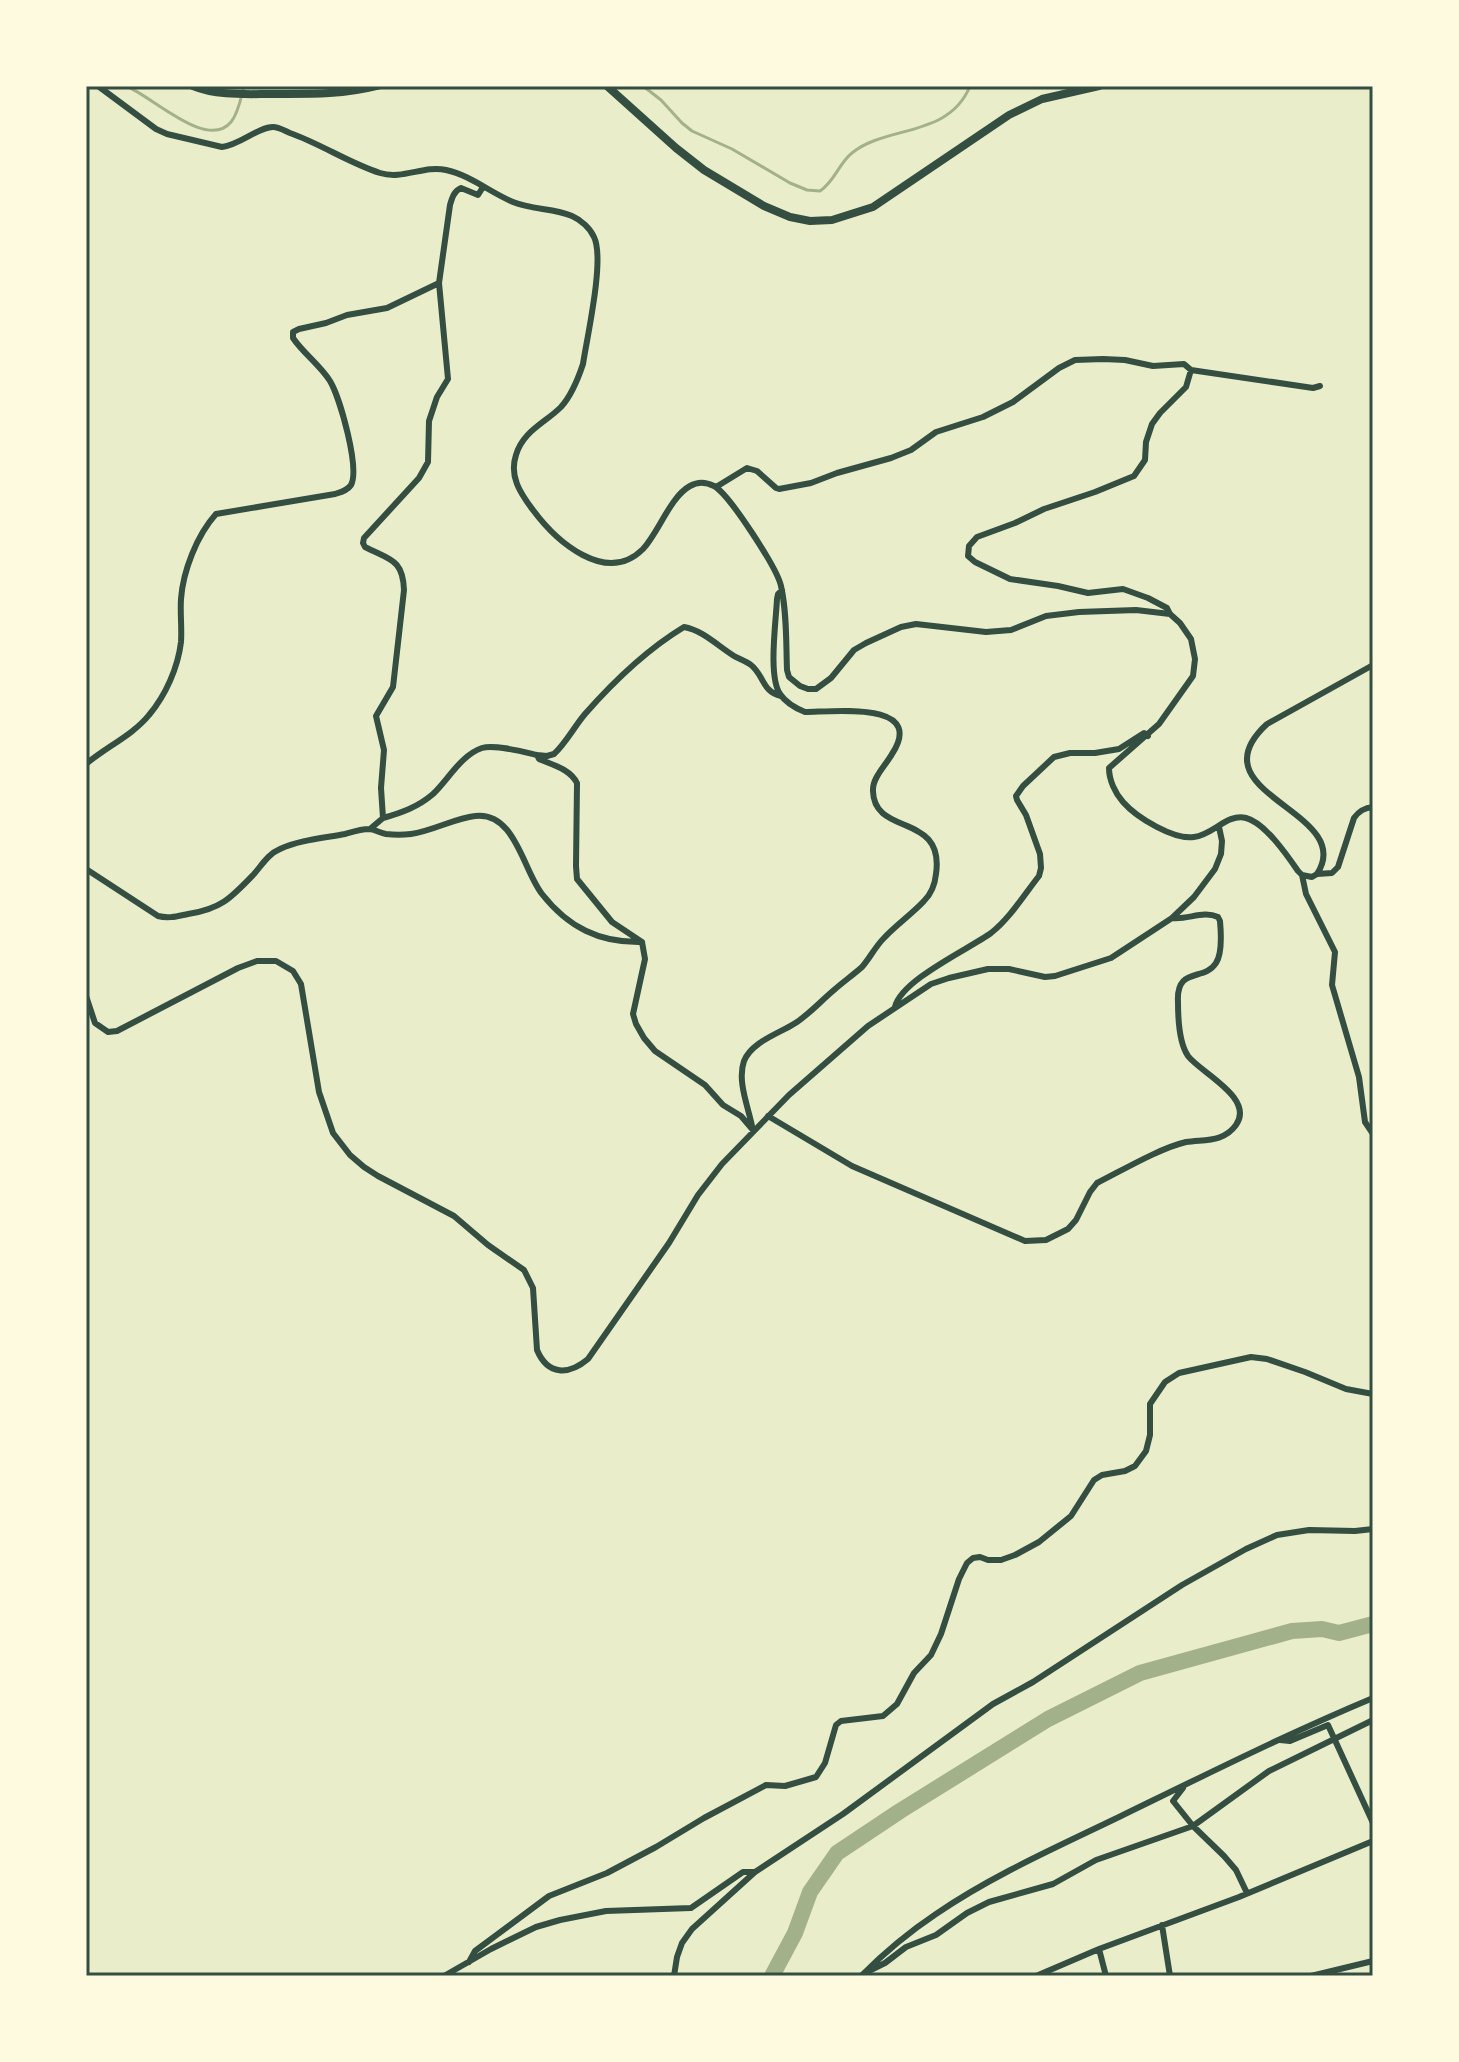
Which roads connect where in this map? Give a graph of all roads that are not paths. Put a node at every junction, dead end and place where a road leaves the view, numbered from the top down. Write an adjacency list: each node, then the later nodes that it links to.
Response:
1 (98, 86): 6 (street)
2 (193, 86): 3 (main road)
3 (377, 86)
4 (607, 86): 5 (main road)
5 (1099, 86)
6 (483, 187): 7 (street); 10 (street)
7 (439, 283): 17 (street); 19 (street)
8 (1191, 370): 9 (street); 10 (street); 12 (street)
9 (1320, 386)
10 (716, 487): 11 (street)
11 (782, 590): 12 (street); 14 (street)
12 (1170, 614): 15 (street)
13 (1373, 665): 23 (street)
14 (781, 696): 16 (street); 30 (street)
15 (1148, 736): 20 (street); 28 (street)
16 (537, 755): 19 (street); 26 (street)
17 (86, 764)
18 (1373, 807): 23 (street)
19 (383, 818): 21 (street)
20 (1219, 827): 24 (street); 25 (street)
21 (370, 829): 22 (street); 26 (street)
22 (86, 869)
23 (1317, 874): 24 (street)
24 (1302, 875): 31 (street)
25 (1172, 918): 28 (street); 29 (street)
26 (642, 942): 30 (street)
27 (86, 996): 30 (street)
28 (895, 1007): 29 (street)
29 (768, 1116): 30 (street)
30 (753, 1130)
31 (1373, 1134)
32 (1373, 1394): 47 (street)
33 (1373, 1529): 42 (street)
34 (1373, 1698): 37 (street)
35 (1373, 1720): 36 (street)
36 (1336, 1739): 37 (street); 39 (street); 40 (street)
37 (1280, 1740): 38 (street)
38 (1186, 1784): 40 (street); 49 (street)
39 (1373, 1823)
40 (1193, 1826): 43 (street); 49 (street)
41 (1373, 1841): 43 (street)
42 (755, 1872): 47 (street); 51 (street)
43 (1247, 1893): 44 (street)
44 (1162, 1925): 45 (street); 55 (street)
45 (1099, 1949): 48 (street); 54 (street)
46 (1373, 1961): 56 (street)
47 (469, 1962): 50 (street)
48 (1055, 1967): 52 (street); 53 (street)
49 (862, 1975)
50 (444, 1976)
51 (674, 1976)
52 (1036, 1976)
53 (1058, 1976)
54 (1106, 1976)
55 (1170, 1976)
56 (1311, 1976)

